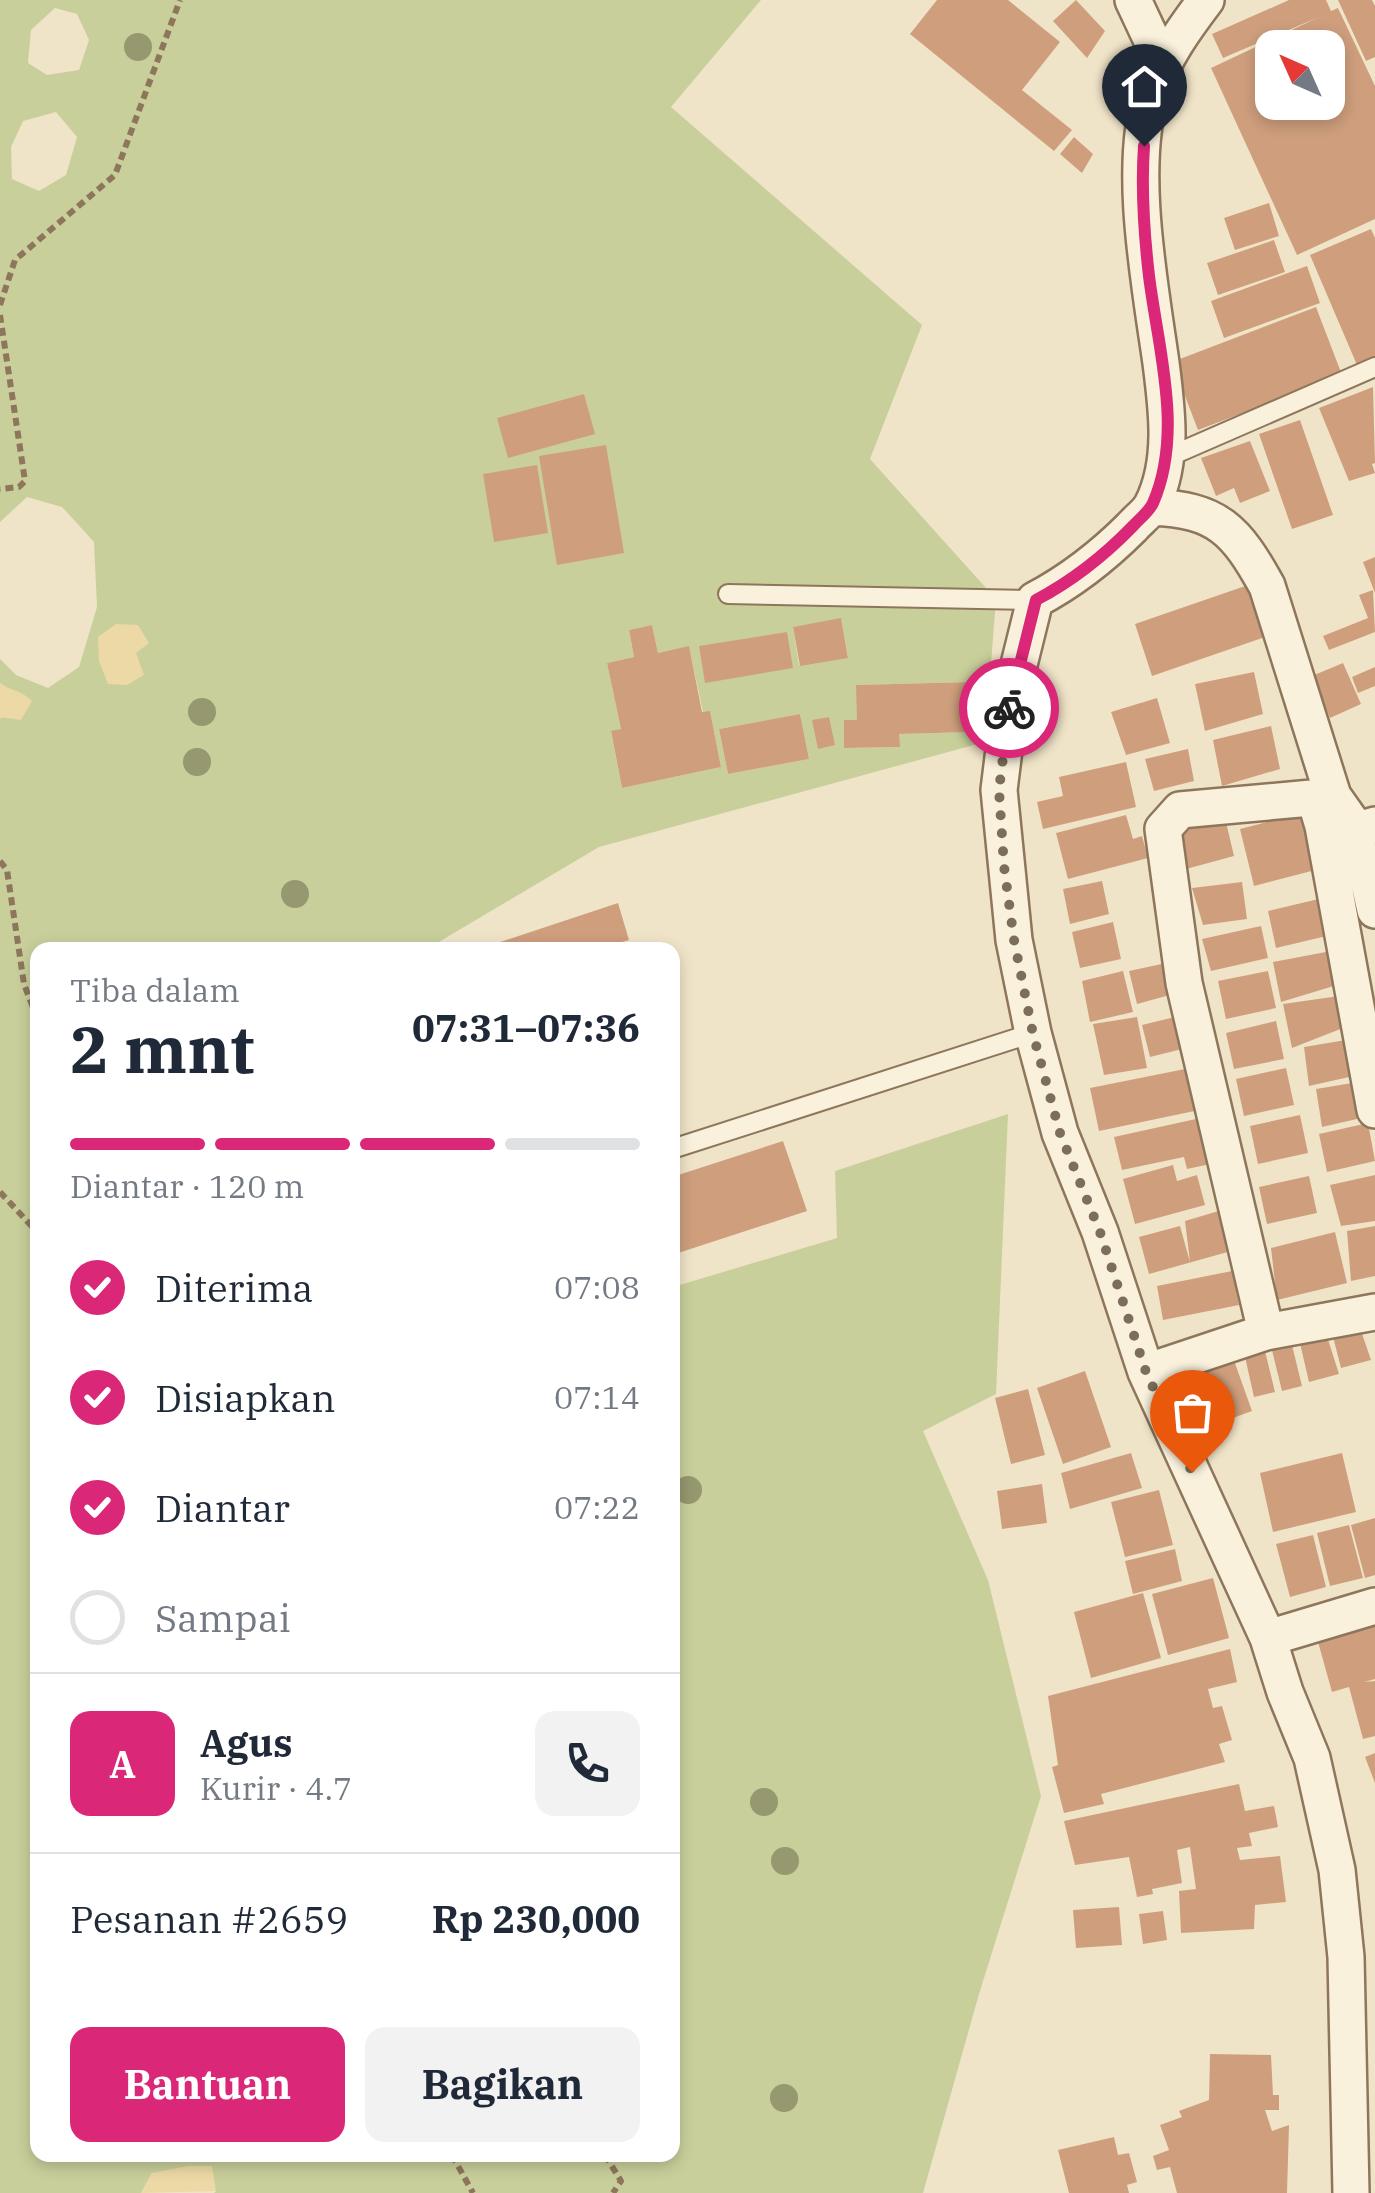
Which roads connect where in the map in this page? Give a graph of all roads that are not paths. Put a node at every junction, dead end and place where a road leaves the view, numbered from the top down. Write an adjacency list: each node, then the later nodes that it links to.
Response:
1 (1133, 0): 3 (street)
2 (1206, 0): 3 (street)
3 (1163, 64): 5 (street)
4 (1375, 367): 5 (lane)
5 (1166, 458): 6 (street)
6 (1152, 507): 8 (street); 9 (street)
7 (728, 594): 8 (lane)
8 (1036, 600): 12 (street)
9 (1324, 798): 10 (street); 13 (street); 16 (street)
10 (1366, 828): 11 (street)
11 (1375, 910)
12 (1033, 1034): 14 (lane); 17 (street)
13 (1375, 1110)
14 (680, 1146)
15 (1375, 1312): 16 (street)
16 (1266, 1332): 17 (street)
17 (1146, 1372): 19 (street)
18 (1375, 1606): 19 (street)
19 (1268, 1638): 20 (street)
20 (1358, 2175)

